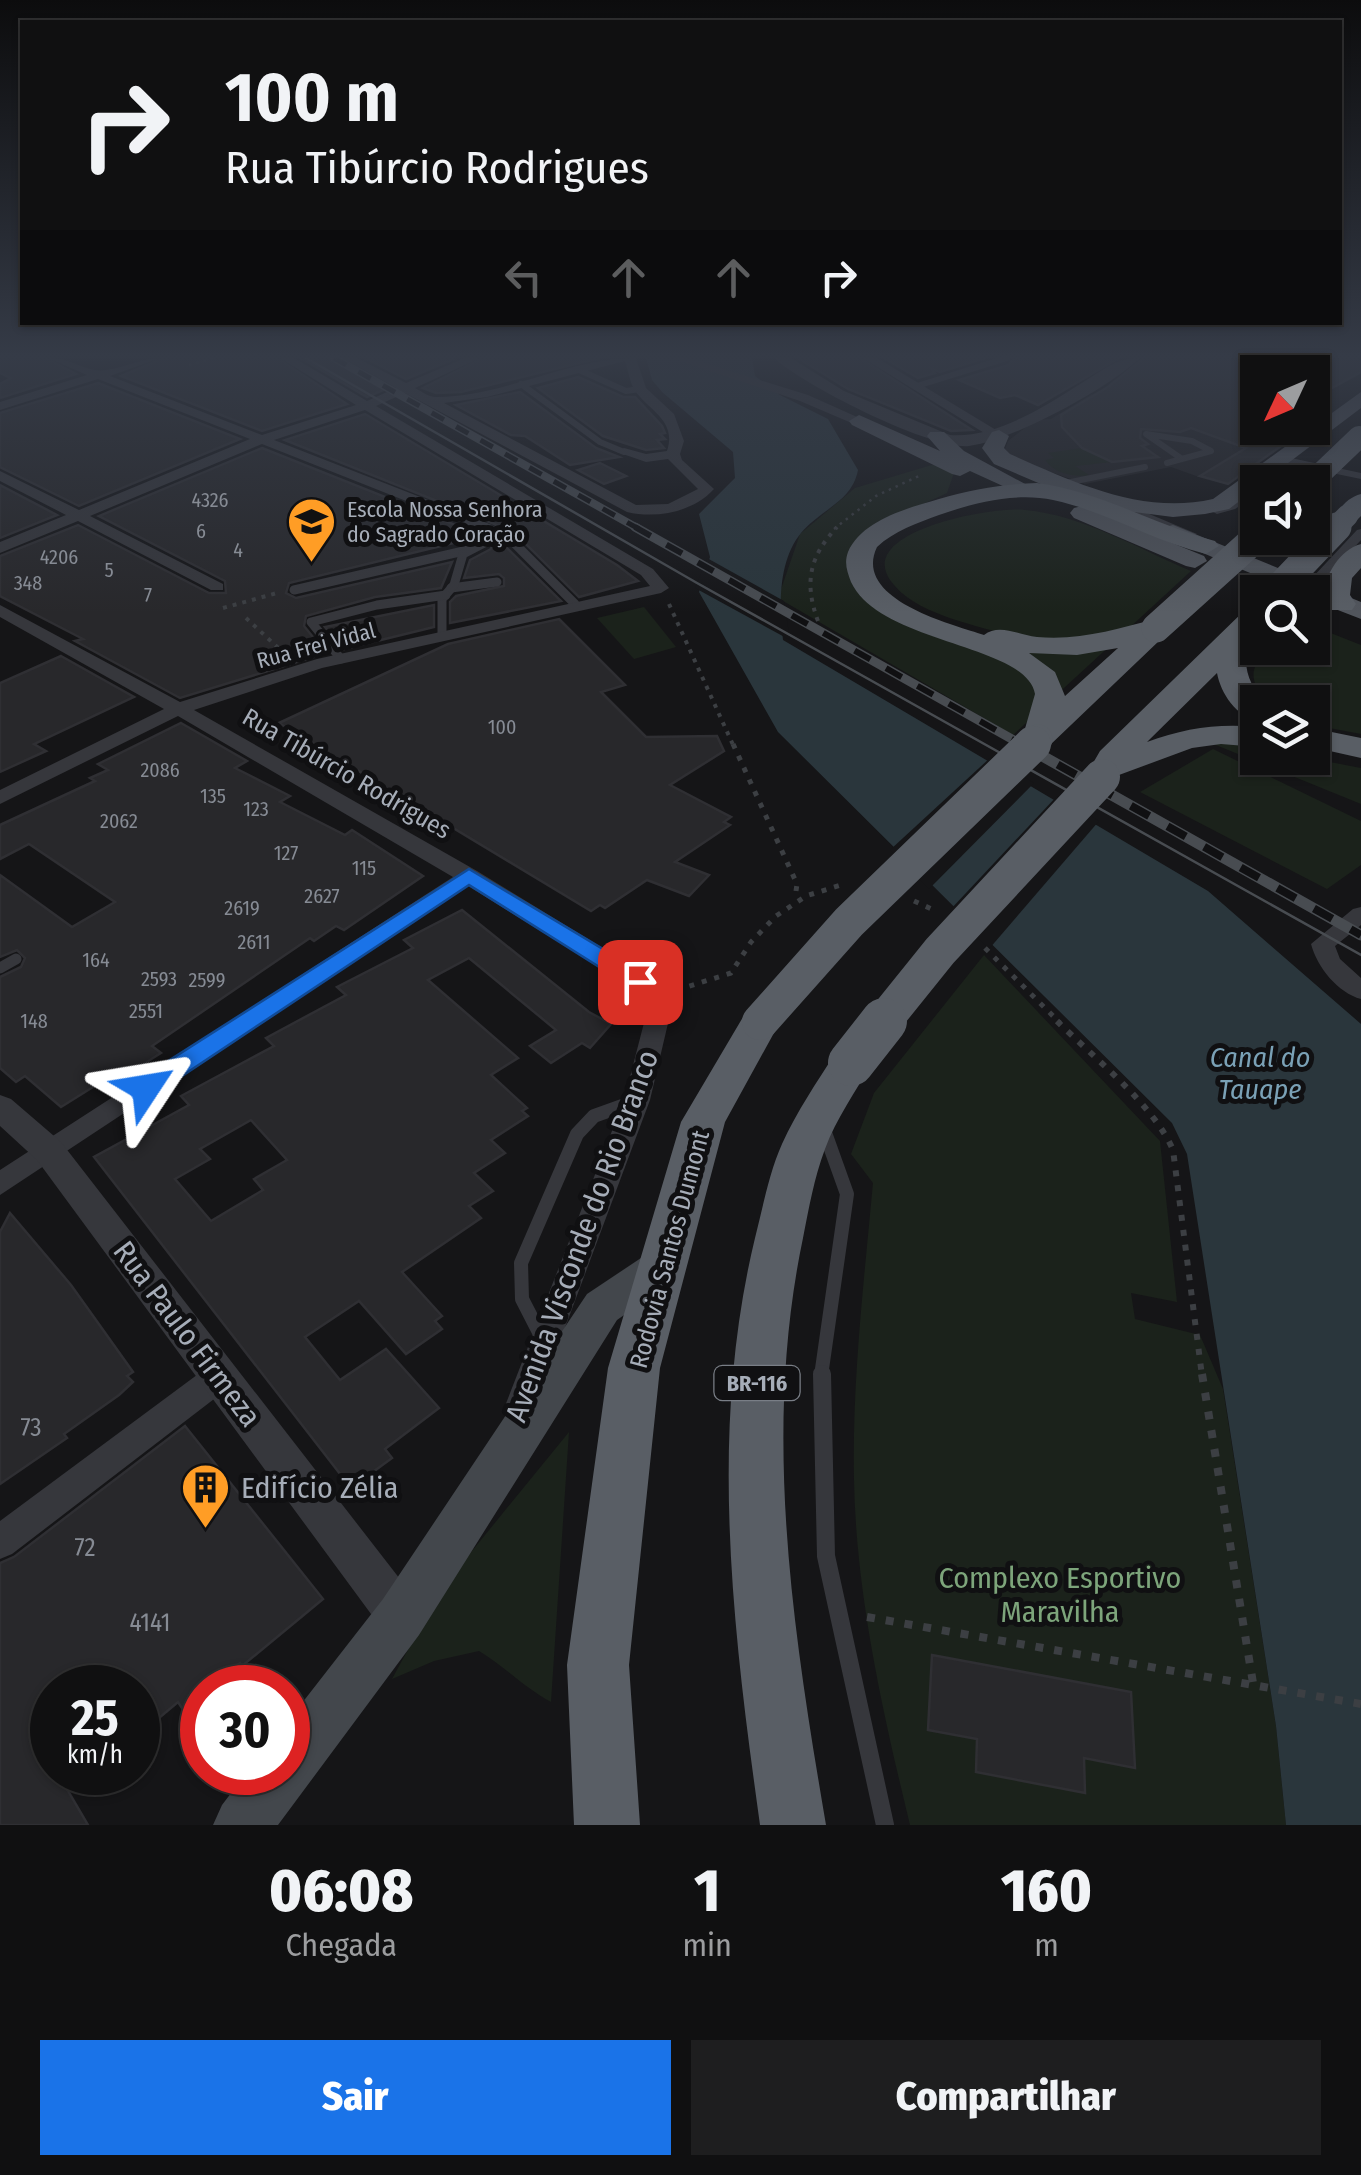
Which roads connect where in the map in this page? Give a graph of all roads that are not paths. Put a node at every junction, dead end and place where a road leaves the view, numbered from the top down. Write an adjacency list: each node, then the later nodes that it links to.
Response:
1 (253, 443): 32 (street)
2 (268, 443): 33 (street)
3 (428, 443): 49 (street, Rua Frei Vidal)
4 (513, 443): 15 (street)
5 (603, 443): 14 (lane)
6 (677, 443): 15 (street)
7 (913, 443): 17 (main road)
8 (942, 443): 17 (main road)
9 (995, 443): 26 (main road)
10 (1156, 443): 16 (lane)
11 (1194, 443): 16 (lane)
12 (1301, 443): 28 (main road)
13 (1353, 443): 21 (highway, bridge)
14 (624, 452): 15 (street)
15 (673, 454)
16 (1182, 460): 18 (lane)
17 (956, 461): 26 (main road); 27 (main road); 31 (highway)
18 (1166, 463)
19 (1286, 465): 20 (street)
20 (1310, 465)
21 (1330, 465)
22 (1145, 467): 26 (lane)
23 (1330, 469): 25 (street)
24 (0, 476): 32 (street)
25 (1361, 476)
26 (1058, 484): 28 (main road)
27 (1023, 491): 31 (highway); 34 (main road); 36 (highway)
28 (1085, 496): 36 (main road)
29 (1240, 499): 41 (street)
30 (1361, 501): 43 (highway, bridge)
31 (930, 509): 58 (highway)
32 (82, 516): 37 (street); 46 (street)
33 (488, 528): 38 (lane); 49 (lane)
34 (1120, 528): 44 (main road); 58 (highway)
35 (1361, 533): 42 (street)
36 (1206, 546): 50 (main road)
37 (0, 548)
38 (472, 549): 47 (lane); 48 (lane)
39 (1240, 552): 53 (highway, Rodovia Santos Dumont, bridge)
40 (1361, 552): 50 (highway)
41 (1240, 554)
42 (1243, 555)
43 (1289, 575)
44 (1240, 579)
45 (497, 582): 48 (lane)
46 (217, 587)
47 (294, 590)
48 (448, 592): 56 (lane); 59 (lane)
49 (575, 604): 56 (street, Rua Frei Vidal)
50 (1352, 608)
51 (0, 610): 61 (street, Rua Tibúrcio Rodrigues)
52 (1330, 619): 54 (main road)
53 (1156, 628): 58 (highway); 63 (highway, Rodovia Santos Dumont)
54 (1361, 632)
55 (1240, 633): 57 (highway, BR-116)
56 (442, 636): 59 (street, Rua Frei Vidal)
57 (1234, 640): 60 (highway); 68 (highway, BR-116)
58 (999, 643): 63 (highway)
59 (341, 659): 61 (street, Rua Frei Vidal)
60 (1240, 696)
61 (180, 708): 69 (street, Rua Frei Vidal); 70 (street, Rua Tibúrcio Rodrigues)
62 (1240, 736): 68 (highway)
63 (1038, 740): 81 (highway, Rodovia Santos Dumont, bridge)
64 (1330, 741): 65 (highway)
65 (1361, 748)
66 (1330, 754): 67 (highway)
67 (1361, 760)
68 (1102, 777): 78 (highway, BR-116, bridge)
69 (0, 798)
70 (469, 876): 75 (street, Rua Tibúrcio Rodrigues); 79 (street)
71 (1353, 920): 74 (street)
72 (16, 959): 73 (lane)
73 (0, 968)
74 (1361, 991)
75 (655, 1000): 76 (street, Avenida Visconde do Rio Branco)
76 (637, 1100): 82 (street, Avenida Visconde do Rio Branco); 82 (lane)
77 (0, 1107): 79 (street, Rua Paulo Firmeza)
78 (818, 1115): 91 (highway, BR-116); 92 (lane)
79 (49, 1151): 80 (street); 83 (street, Rua Paulo Firmeza)
80 (0, 1184)
81 (659, 1268): 84 (main road, Avenida Visconde do Rio Branco); 90 (highway, Rodovia Santos Dumont)
82 (544, 1340): 84 (street, Avenida Visconde do Rio Branco)
83 (220, 1376): 85 (street); 86 (street, Rua Paulo Firmeza)
84 (498, 1470): 86 (main road, Avenida Visconde do Rio Branco)
85 (0, 1542)
86 (401, 1617): 87 (main road, Avenida Visconde do Rio Branco)
87 (310, 1737)
88 (265, 1795): 89 (main road)
89 (242, 1825)
90 (608, 1825)
91 (793, 1825)
92 (885, 1825)

